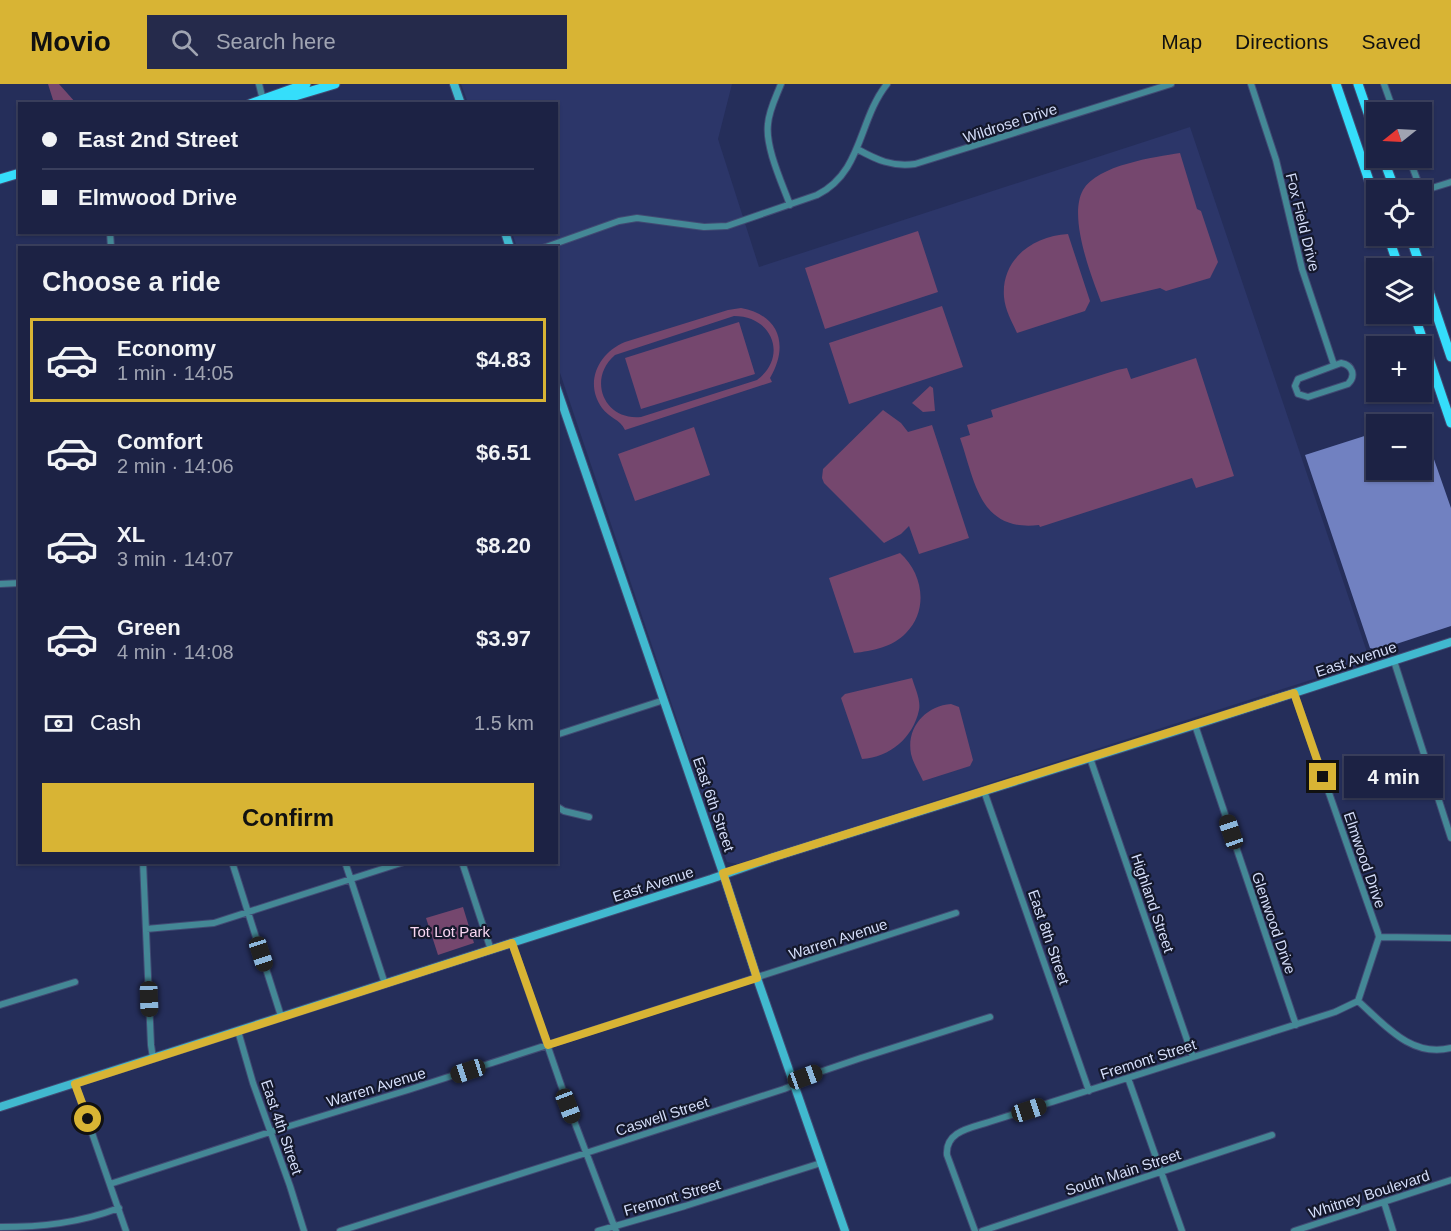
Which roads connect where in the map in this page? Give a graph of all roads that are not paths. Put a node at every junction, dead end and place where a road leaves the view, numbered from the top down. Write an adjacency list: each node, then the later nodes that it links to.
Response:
1 (259, 84): 12 (street)
2 (306, 84): 12 (main road)
3 (335, 84): 12 (main road)
4 (454, 84): 14 (street)
5 (781, 84): 23 (street)
6 (886, 84): 17 (street)
7 (1171, 84): 17 (street, Wildrose Drive)
8 (1251, 84): 28 (street, Fox Field Drive)
9 (1336, 84): 21 (main road)
10 (1359, 84): 16 (main road)
11 (1384, 84): 15 (street)
12 (263, 100): 13 (main road)
13 (256, 102)
14 (460, 102)
15 (1390, 102)
16 (1366, 105)
17 (857, 149): 23 (street)
18 (1413, 168): 22 (street)
19 (15, 174): 20 (main road)
20 (0, 177)
21 (1369, 180)
22 (1451, 183)
23 (790, 205): 24 (street)
24 (549, 246)
25 (1432, 300): 27 (main road)
26 (1417, 324): 30 (main road)
27 (1451, 357)
28 (1334, 365): 28 (street)
29 (558, 394): 36 (street, East 6th Street)
30 (1451, 423)
31 (18, 583): 32 (street)
32 (0, 584)
33 (1451, 642): 34 (street, East Avenue)
34 (1394, 661): 35 (street, East Avenue); 43 (street)
35 (1294, 693): 37 (street, East Avenue); 54 (street, Elmwood Drive)
36 (664, 700): 38 (street); 49 (street, East 6th Street)
37 (1195, 726): 39 (street, East Avenue); 65 (street, Glenwood Drive)
38 (558, 734)
39 (1090, 758): 40 (street, East Avenue); 69 (street, Highland Street)
40 (984, 791): 49 (street, East Avenue); 74 (street, East 8th Street)
41 (558, 808): 42 (street)
42 (589, 817)
43 (1451, 838)
44 (143, 864): 53 (street)
45 (233, 864): 51 (street)
46 (346, 864): 50 (street)
47 (398, 864): 50 (street)
48 (463, 864): 57 (street)
49 (723, 873): 56 (street, East Avenue); 58 (street, East 6th Street)
50 (351, 879): 51 (street); 60 (street)
51 (248, 912): 53 (street); 63 (street)
52 (956, 913): 58 (street, Warren Avenue)
53 (146, 929): 70 (street)
54 (1379, 937): 55 (street); 61 (street)
55 (1451, 938)
56 (512, 943): 57 (street, East Avenue); 67 (street)
57 (491, 950): 60 (street, East Avenue)
58 (757, 978): 67 (street, Warren Avenue); 73 (street, East 6th Street)
59 (75, 982): 62 (street)
60 (385, 984): 63 (street, East Avenue)
61 (1358, 1001): 65 (street, Fremont Street); 68 (street)
62 (0, 1005)
63 (281, 1016): 66 (street, East Avenue)
64 (990, 1017): 73 (street, Caswell Street)
65 (1296, 1025): 69 (street, Fremont Street)
66 (238, 1030): 70 (street, East Avenue); 76 (street, East 4th Street)
67 (548, 1045): 76 (street, Warren Avenue); 78 (street)
68 (1451, 1048)
69 (1192, 1057): 71 (street, Fremont Street)
70 (153, 1058): 72 (street, East Avenue)
71 (1128, 1078): 74 (street, Fremont Street); 80 (street)
72 (75, 1084): 75 (street, East Avenue); 82 (street)
73 (794, 1085): 78 (street, Caswell Street); 79 (street, East 6th Street)
74 (1089, 1091): 92 (street, Fremont Street)
75 (0, 1107)
76 (270, 1132): 82 (street, Warren Avenue); 88 (street, East 4th Street)
77 (1272, 1136): 80 (street, South Main Street)
78 (586, 1154): 86 (street); 89 (street, Caswell Street)
79 (821, 1163): 86 (street, Fremont Street); 91 (street, East 6th Street)
80 (1162, 1172): 93 (street, South Main Street); 94 (street)
81 (1451, 1180): 83 (street, Whitney Boulevard)
82 (110, 1184): 84 (street)
83 (1384, 1202): 95 (street, Whitney Boulevard); 96 (street)
84 (119, 1208): 85 (street); 87 (street)
85 (0, 1227)
86 (616, 1228): 90 (street, Fremont Street)
87 (126, 1231)
88 (304, 1231)
89 (340, 1231)
90 (597, 1231)
91 (845, 1231)
92 (975, 1231)
93 (982, 1231)
94 (1182, 1231)
95 (1294, 1231)
96 (1393, 1231)

